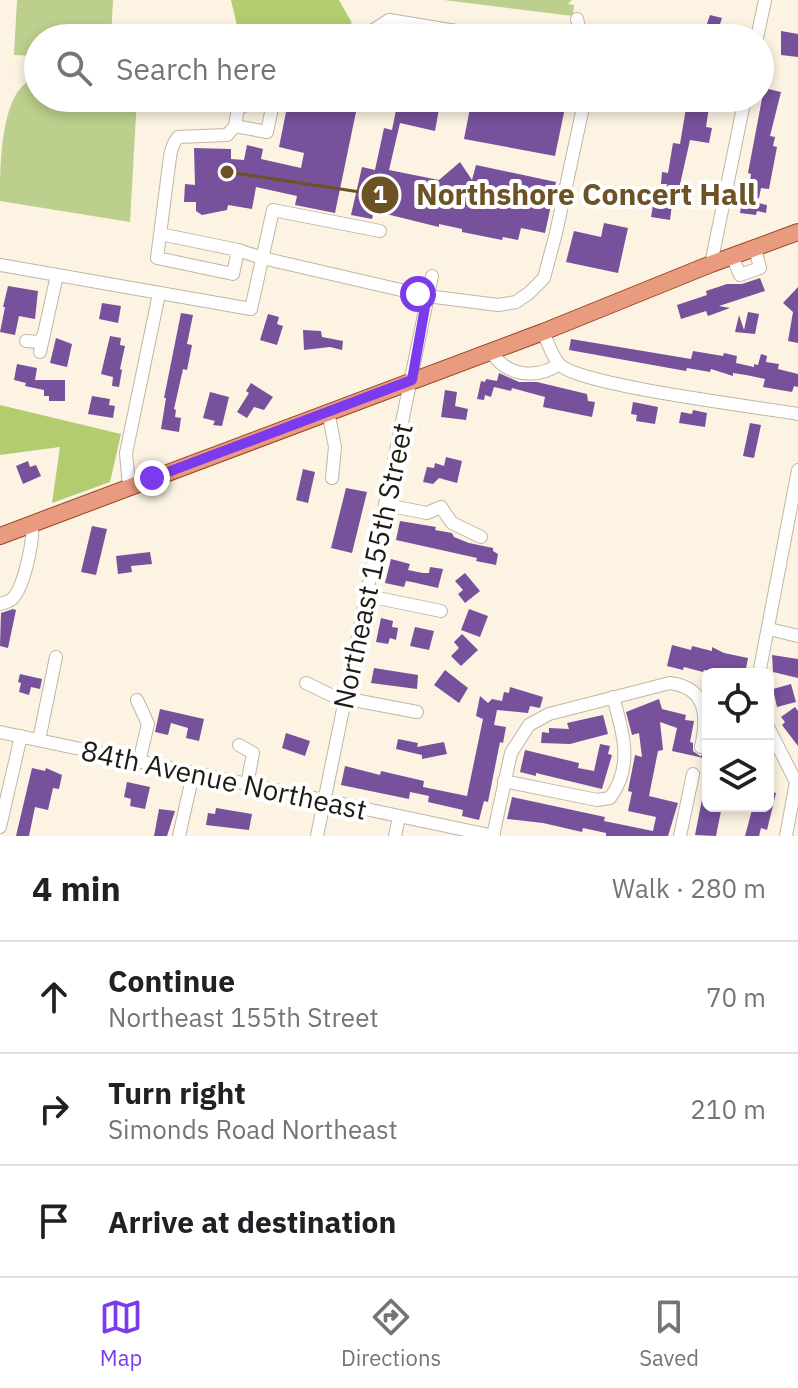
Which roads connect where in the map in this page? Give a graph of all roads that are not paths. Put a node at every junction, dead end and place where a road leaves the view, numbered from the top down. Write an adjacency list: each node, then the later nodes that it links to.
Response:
1 (765, 0): 6 (street)
2 (577, 19): 5 (street)
3 (383, 24): 4 (street)
4 (413, 24)
5 (578, 24)
6 (760, 24)
7 (237, 112): 11 (street)
8 (271, 112): 11 (street)
9 (582, 112): 22 (street)
10 (742, 112): 17 (street)
11 (235, 126): 14 (street)
12 (380, 231): 16 (street)
13 (798, 232): 17 (main road)
14 (160, 234): 15 (street); 15 (street)
15 (238, 250): 16 (street)
16 (262, 258): 21 (street); 22 (street)
17 (711, 264): 23 (main road)
18 (0, 265): 19 (street)
19 (57, 275): 21 (street); 24 (street)
20 (432, 276): 22 (street, Northeast 155th Street)
21 (159, 294): 34 (street)
22 (427, 296): 29 (street, Northeast 155th Street)
23 (543, 332): 26 (main road); 28 (street)
24 (44, 335): 25 (street); 27 (street)
25 (26, 341)
26 (491, 351): 28 (street); 29 (main road)
27 (40, 352)
28 (559, 364): 31 (street)
29 (412, 380): 30 (main road); 35 (street, Northeast 155th Street)
30 (328, 411): 33 (street); 34 (main road)
31 (798, 414)
32 (798, 470): 37 (street)
33 (332, 478)
34 (129, 486): 36 (main road)
35 (386, 505): 39 (street); 40 (street, Northeast 155th Street)
36 (32, 524): 38 (main road); 41 (street)
37 (793, 530): 43 (street)
38 (0, 536)
39 (481, 537)
40 (368, 596): 42 (street); 49 (street, Northeast 155th Street)
41 (0, 604)
42 (441, 611)
43 (769, 629): 44 (street); 46 (street)
44 (798, 636)
45 (56, 657): 55 (street)
46 (760, 668)
47 (306, 683): 49 (street)
48 (613, 697): 57 (street); 61 (street); 61 (street)
49 (346, 698): 51 (street); 63 (street, Northeast 155th Street)
50 (137, 700): 58 (street)
51 (417, 712)
52 (0, 732): 53 (street, 84th Avenue Northeast)
53 (21, 736): 55 (street, 84th Avenue Northeast); 65 (street)
54 (774, 739): 71 (street)
55 (39, 740): 58 (street, 84th Avenue Northeast)
56 (239, 745): 62 (street)
57 (701, 747)
58 (139, 762): 59 (street, 84th Avenue Northeast)
59 (193, 774): 62 (street, 84th Avenue Northeast); 66 (street)
60 (693, 774): 70 (street)
61 (504, 781): 69 (street)
62 (247, 785): 63 (street, 84th Avenue Northeast)
63 (324, 801): 64 (street, 84th Avenue Northeast); 67 (street, Northeast 155th Street)
64 (399, 817): 68 (street); 69 (street, 84th Avenue Northeast)
65 (0, 827)
66 (179, 836)
67 (317, 836)
68 (395, 836)
69 (494, 836)
70 (680, 836)
71 (786, 836)

